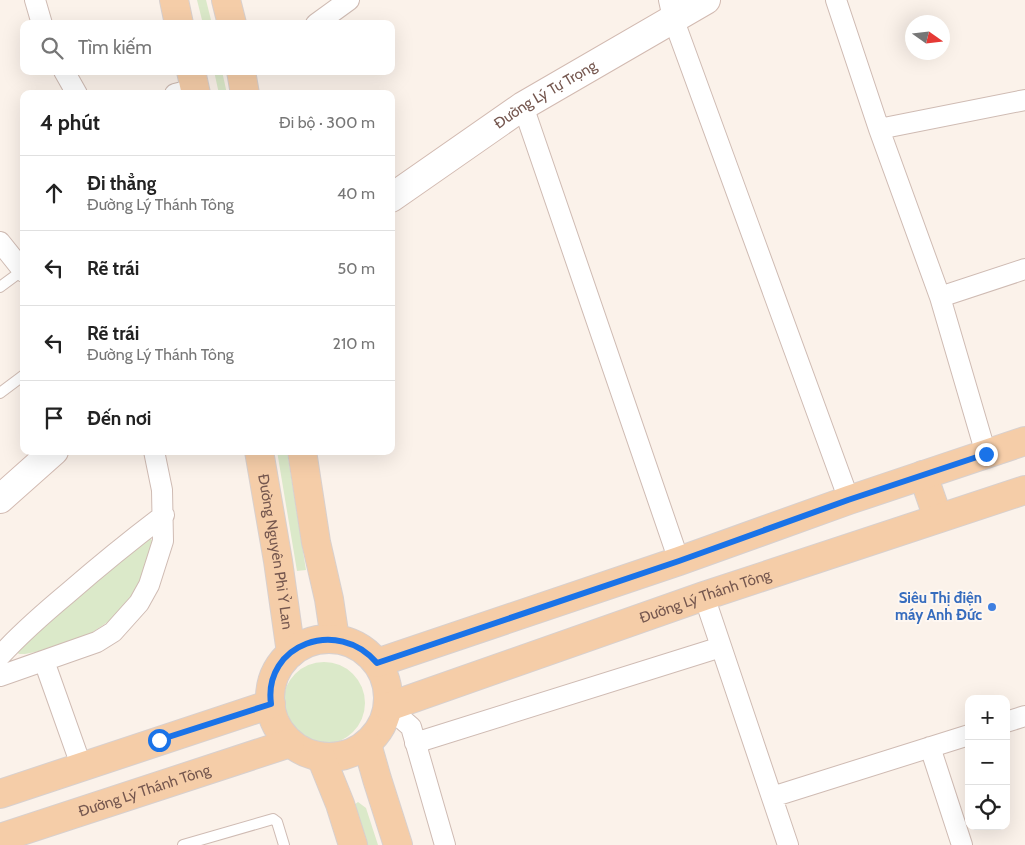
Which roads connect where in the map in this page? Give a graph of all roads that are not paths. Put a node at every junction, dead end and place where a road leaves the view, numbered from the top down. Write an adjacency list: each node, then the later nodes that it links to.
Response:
1 (35, 0): 8 (street)
2 (174, 0): 9 (main road)
3 (226, 0): 10 (main road)
4 (349, 0): 11 (street)
5 (706, 0): 7 (main road, Đường Lý Tự Trọng)
6 (836, 0): 16 (street)
7 (671, 9): 15 (main road, Đường Lý Tự Trọng); 35 (street)
8 (41, 20)
9 (178, 20)
10 (231, 20)
11 (322, 20)
12 (66, 75): 13 (street)
13 (74, 90)
14 (1025, 100): 16 (street)
15 (523, 106): 17 (main road, Đường Lý Tự Trọng); 38 (street)
16 (880, 129): 23 (street)
17 (395, 195)
18 (0, 242): 19 (street)
19 (20, 267)
20 (1025, 269): 23 (street)
21 (20, 273): 22 (lane)
22 (0, 287)
23 (940, 297): 27 (street)
24 (20, 378): 25 (lane)
25 (0, 393)
26 (1025, 441): 27 (main road)
27 (986, 454): 32 (main road)
28 (50, 455): 34 (main road)
29 (155, 455): 36 (street)
30 (260, 455): 42 (main road, Đường Nguyên Phi Ỷ Lan)
31 (303, 455): 40 (main road)
32 (923, 475): 35 (main road); 37 (main road)
33 (1025, 490): 37 (main road, Đường Lý Thánh Tông)
34 (0, 499)
35 (848, 500): 38 (main road)
36 (164, 515): 43 (street); 44 (street)
37 (938, 518): 39 (main road, Đường Lý Thánh Tông)
38 (679, 561): 45 (main road)
39 (704, 596): 41 (street); 48 (main road, Đường Lý Thánh Tông)
40 (335, 639): 42 (main road); 45 (main road)
41 (721, 647): 53 (street); 59 (street)
42 (291, 653): 47 (main road)
43 (0, 656)
44 (44, 661): 46 (street); 57 (street)
45 (377, 663): 48 (main road)
46 (0, 676)
47 (271, 704): 52 (main road); 57 (main road)
48 (388, 707): 53 (street); 54 (main road)
49 (1025, 716): 50 (street)
50 (1010, 721)
51 (965, 736): 55 (street)
52 (290, 743): 56 (main road); 60 (main road, Đường Lý Thánh Tông)
53 (415, 743): 65 (street)
54 (367, 744): 56 (main road); 64 (main road)
55 (930, 748): 59 (street); 67 (street)
56 (321, 757): 63 (main road)
57 (82, 768): 58 (main road)
58 (0, 794)
59 (772, 797): 66 (street)
60 (0, 838)
61 (183, 845): 62 (lane)
62 (284, 845)
63 (353, 845)
64 (398, 845)
65 (445, 845)
66 (788, 845)
67 (962, 845)

